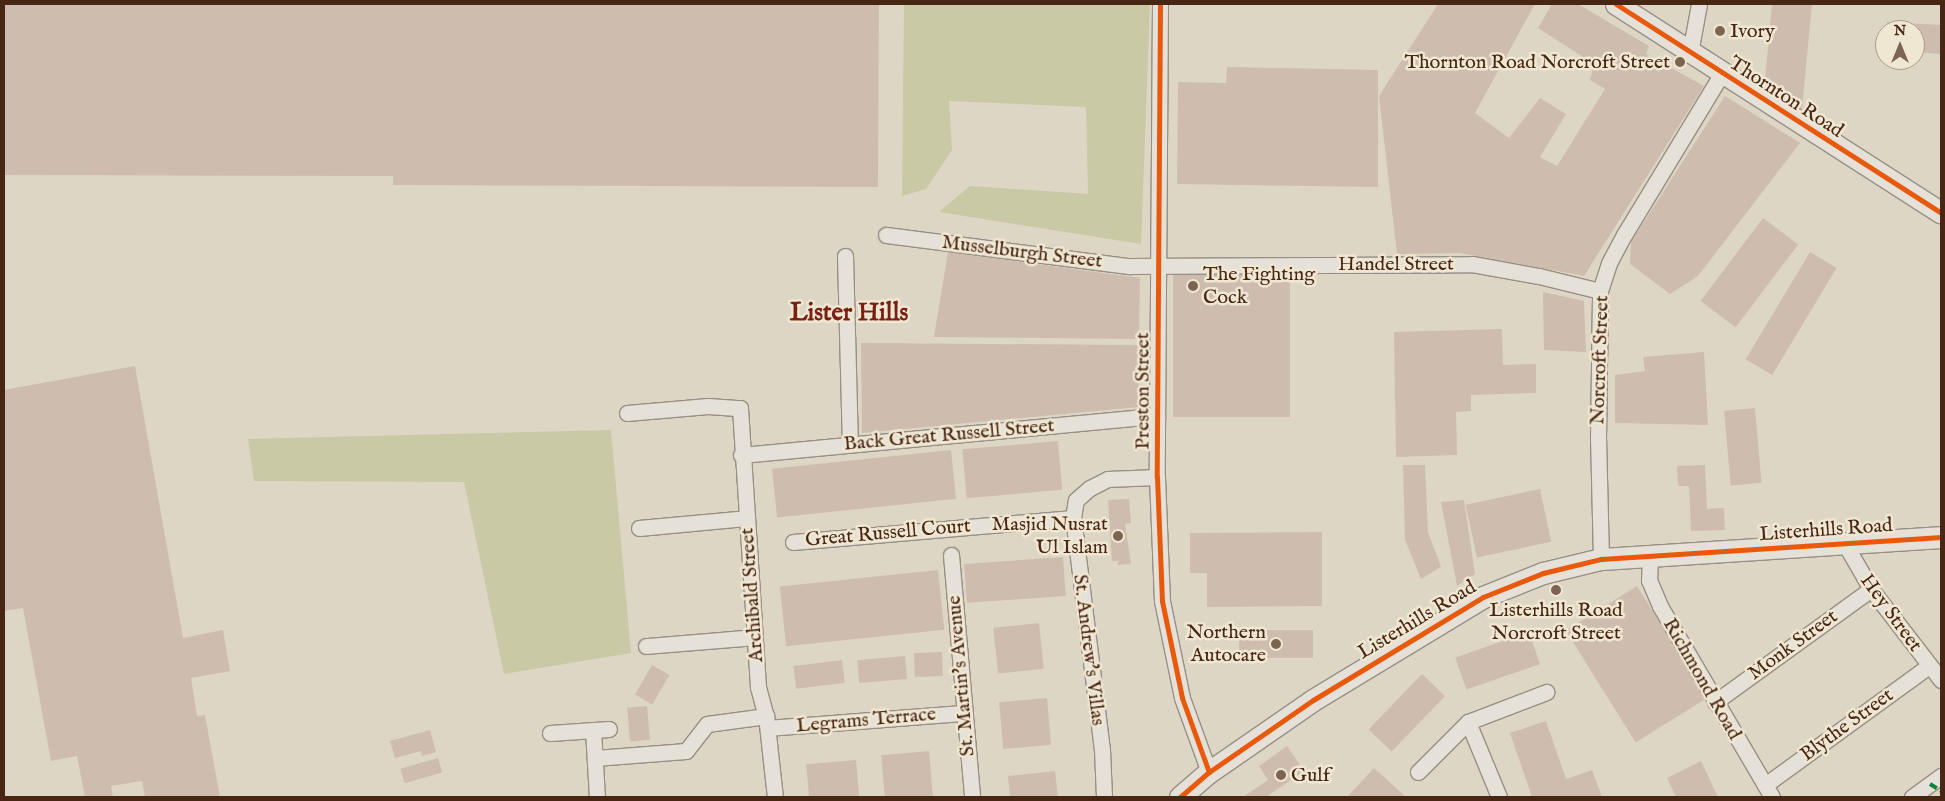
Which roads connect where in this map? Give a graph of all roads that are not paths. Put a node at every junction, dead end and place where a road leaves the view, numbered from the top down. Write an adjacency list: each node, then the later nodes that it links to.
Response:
1 (1160, 4): 9 (street, Preston Street)
2 (1616, 4): 4 (street, Thornton Road)
3 (1699, 4): 4 (street)
4 (1690, 53): 5 (street, Thornton Road)
5 (1722, 73): 6 (street, Thornton Road); 10 (street, Norcroft Street)
6 (1941, 213)
7 (886, 235): 9 (street, Musselburgh Street)
8 (845, 256): 13 (street)
9 (1159, 268): 10 (street, Handel Street); 12 (street, Preston Street)
10 (1600, 292): 24 (street, Norcroft Street)
11 (627, 413): 14 (street, Archibald Street)
12 (1157, 416): 13 (street, Back Great Russell Street); 15 (street, Preston Street)
13 (850, 443): 14 (street, Back Great Russell Street)
14 (741, 455): 16 (street, Archibald Street)
15 (1157, 477): 17 (street, St. Andrew's Villas); 39 (street, Preston Street)
16 (746, 518): 18 (street); 26 (street, Archibald Street)
17 (1073, 518): 20 (street, Great Russell Court); 46 (street, St. Andrew's Villas)
18 (640, 528)
19 (1941, 538): 22 (street, Listerhills Road)
20 (950, 541): 21 (street, Great Russell Court); 32 (street, St. Martin's Avenue)
21 (794, 542)
22 (1845, 544): 23 (street, Listerhills Road); 25 (street, Hey Street)
23 (1650, 555): 24 (street, Listerhills Road); 31 (street, Richmond Road)
24 (1601, 559): 39 (street, Listerhills Road)
25 (1871, 589): 28 (street, Hey Street); 31 (street, Monk Street)
26 (755, 637): 27 (street); 33 (street, Archibald Street)
27 (646, 646)
28 (1929, 666): 29 (street, Hey Street); 42 (street, Blythe Street)
29 (1941, 680)
30 (1546, 692): 34 (street)
31 (1714, 702): 42 (street, Richmond Road)
32 (964, 713): 33 (street, Legrams Terrace); 45 (street, St. Martin's Avenue)
33 (767, 722): 38 (street, Legrams Terrace); 44 (street, Archibald Street)
34 (1468, 722): 40 (street); 48 (street)
35 (609, 729): 36 (street)
36 (593, 730): 37 (street); 38 (street)
37 (550, 733)
38 (595, 758): 43 (street)
39 (1210, 772): 47 (street, Listerhills Road)
40 (1418, 772)
41 (1938, 784): 49 (street)
42 (1768, 791)
43 (597, 797)
44 (775, 797)
45 (972, 797)
46 (1104, 797)
47 (1180, 797)
48 (1498, 797)
49 (1912, 797)

